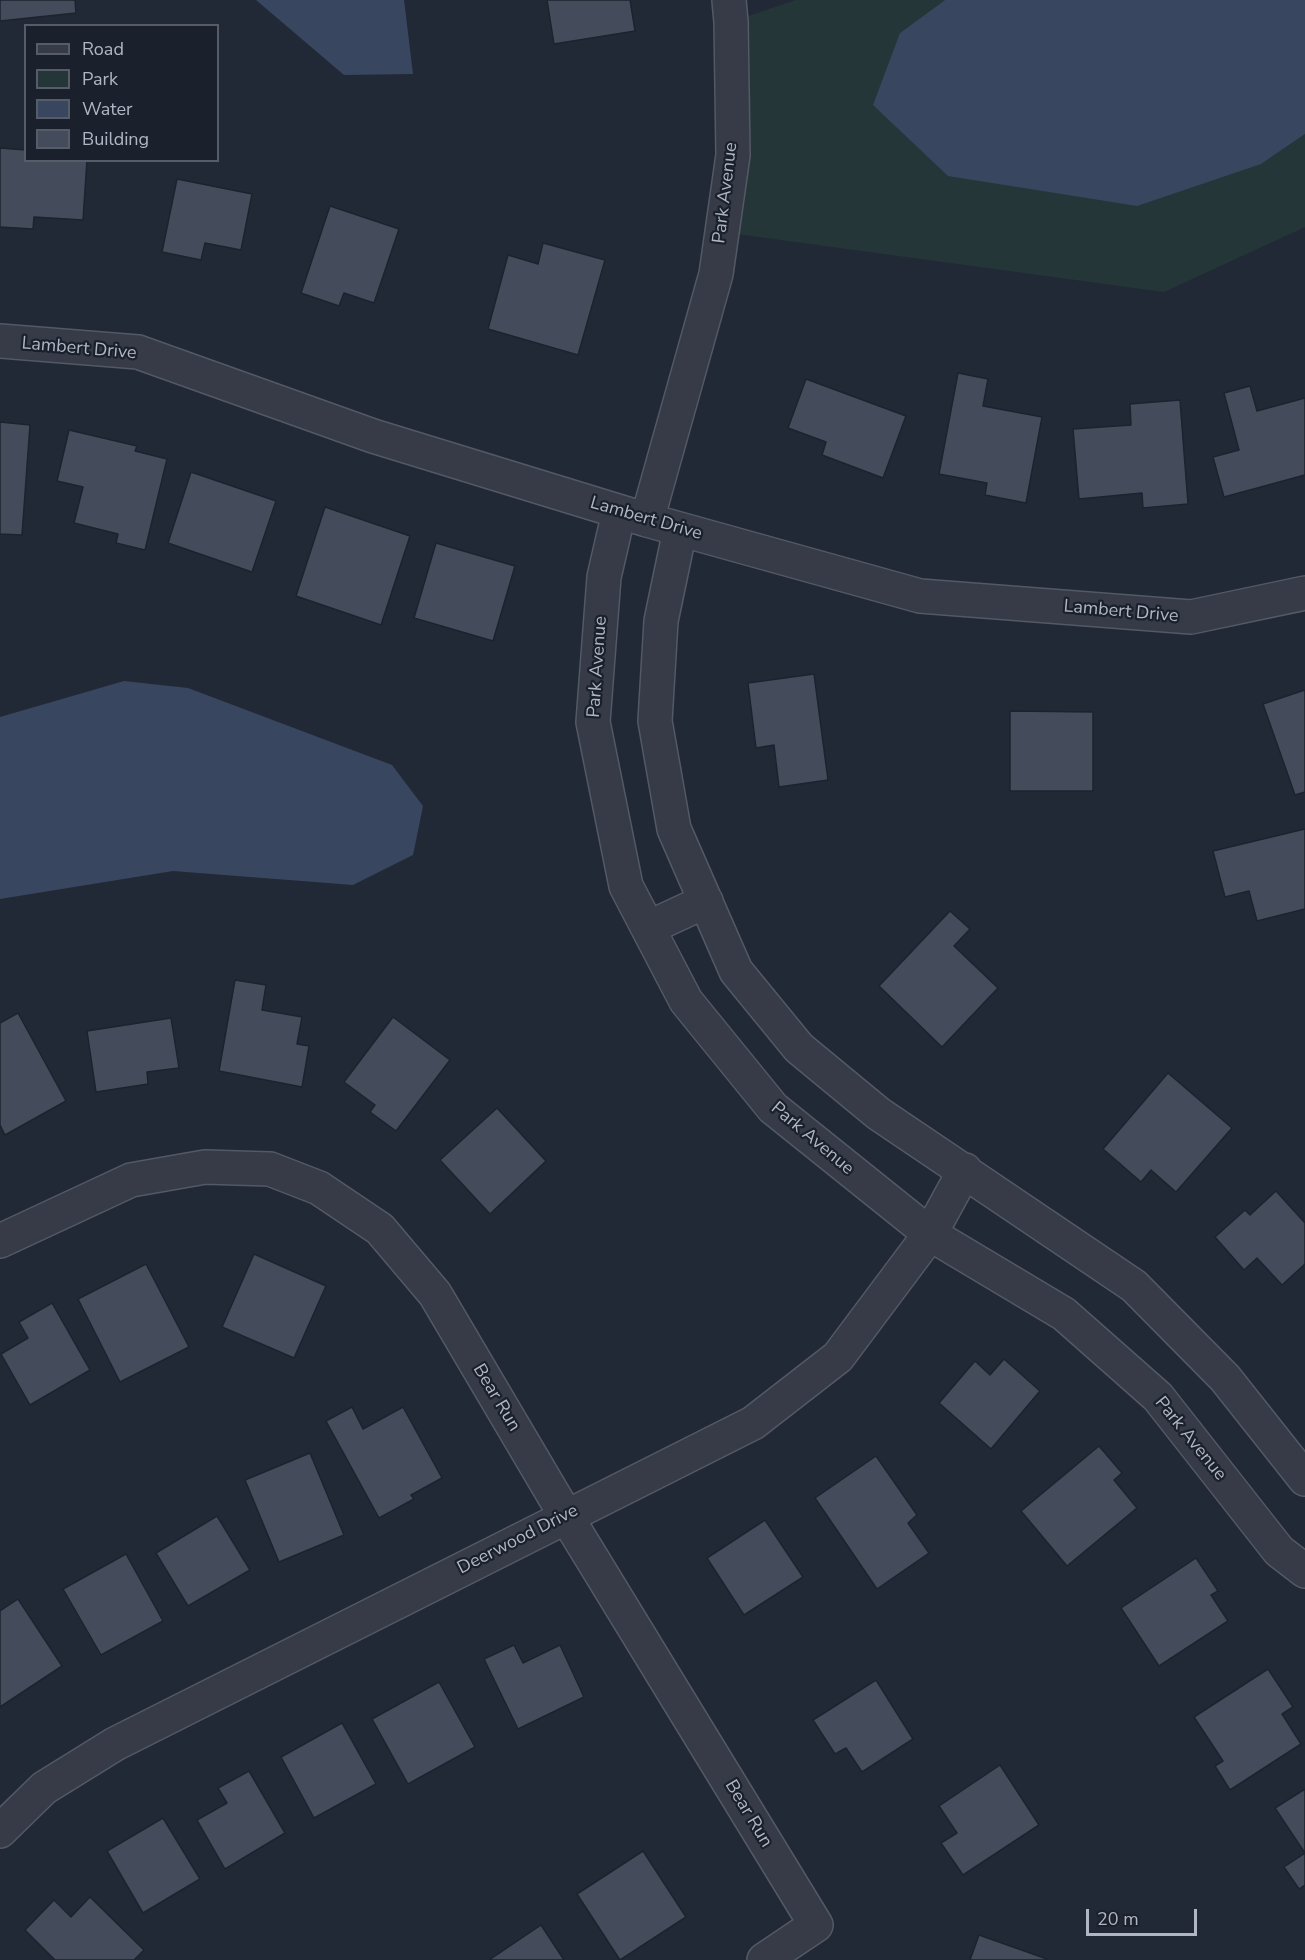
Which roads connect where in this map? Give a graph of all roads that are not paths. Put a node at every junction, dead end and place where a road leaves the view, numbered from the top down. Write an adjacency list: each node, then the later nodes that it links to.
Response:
1 (729, 0): 3 (street, Park Avenue)
2 (0, 341): 3 (street, Lambert Drive)
3 (633, 516): 4 (street, Lambert Drive); 7 (street, Park Avenue)
4 (680, 530): 5 (street, Lambert Drive); 6 (street)
5 (1305, 593)
6 (706, 901): 7 (street); 8 (street)
7 (648, 928): 9 (street, Park Avenue)
8 (965, 1170): 9 (street, Deerwood Drive); 11 (street)
9 (930, 1234): 12 (street, Deerwood Drive); 13 (street, Park Avenue)
10 (0, 1241): 12 (street, Bear Run)
11 (1305, 1479)
12 (566, 1516): 14 (street, Deerwood Drive); 15 (street, Bear Run)
13 (1305, 1570)
14 (0, 1831)
15 (764, 1960)

